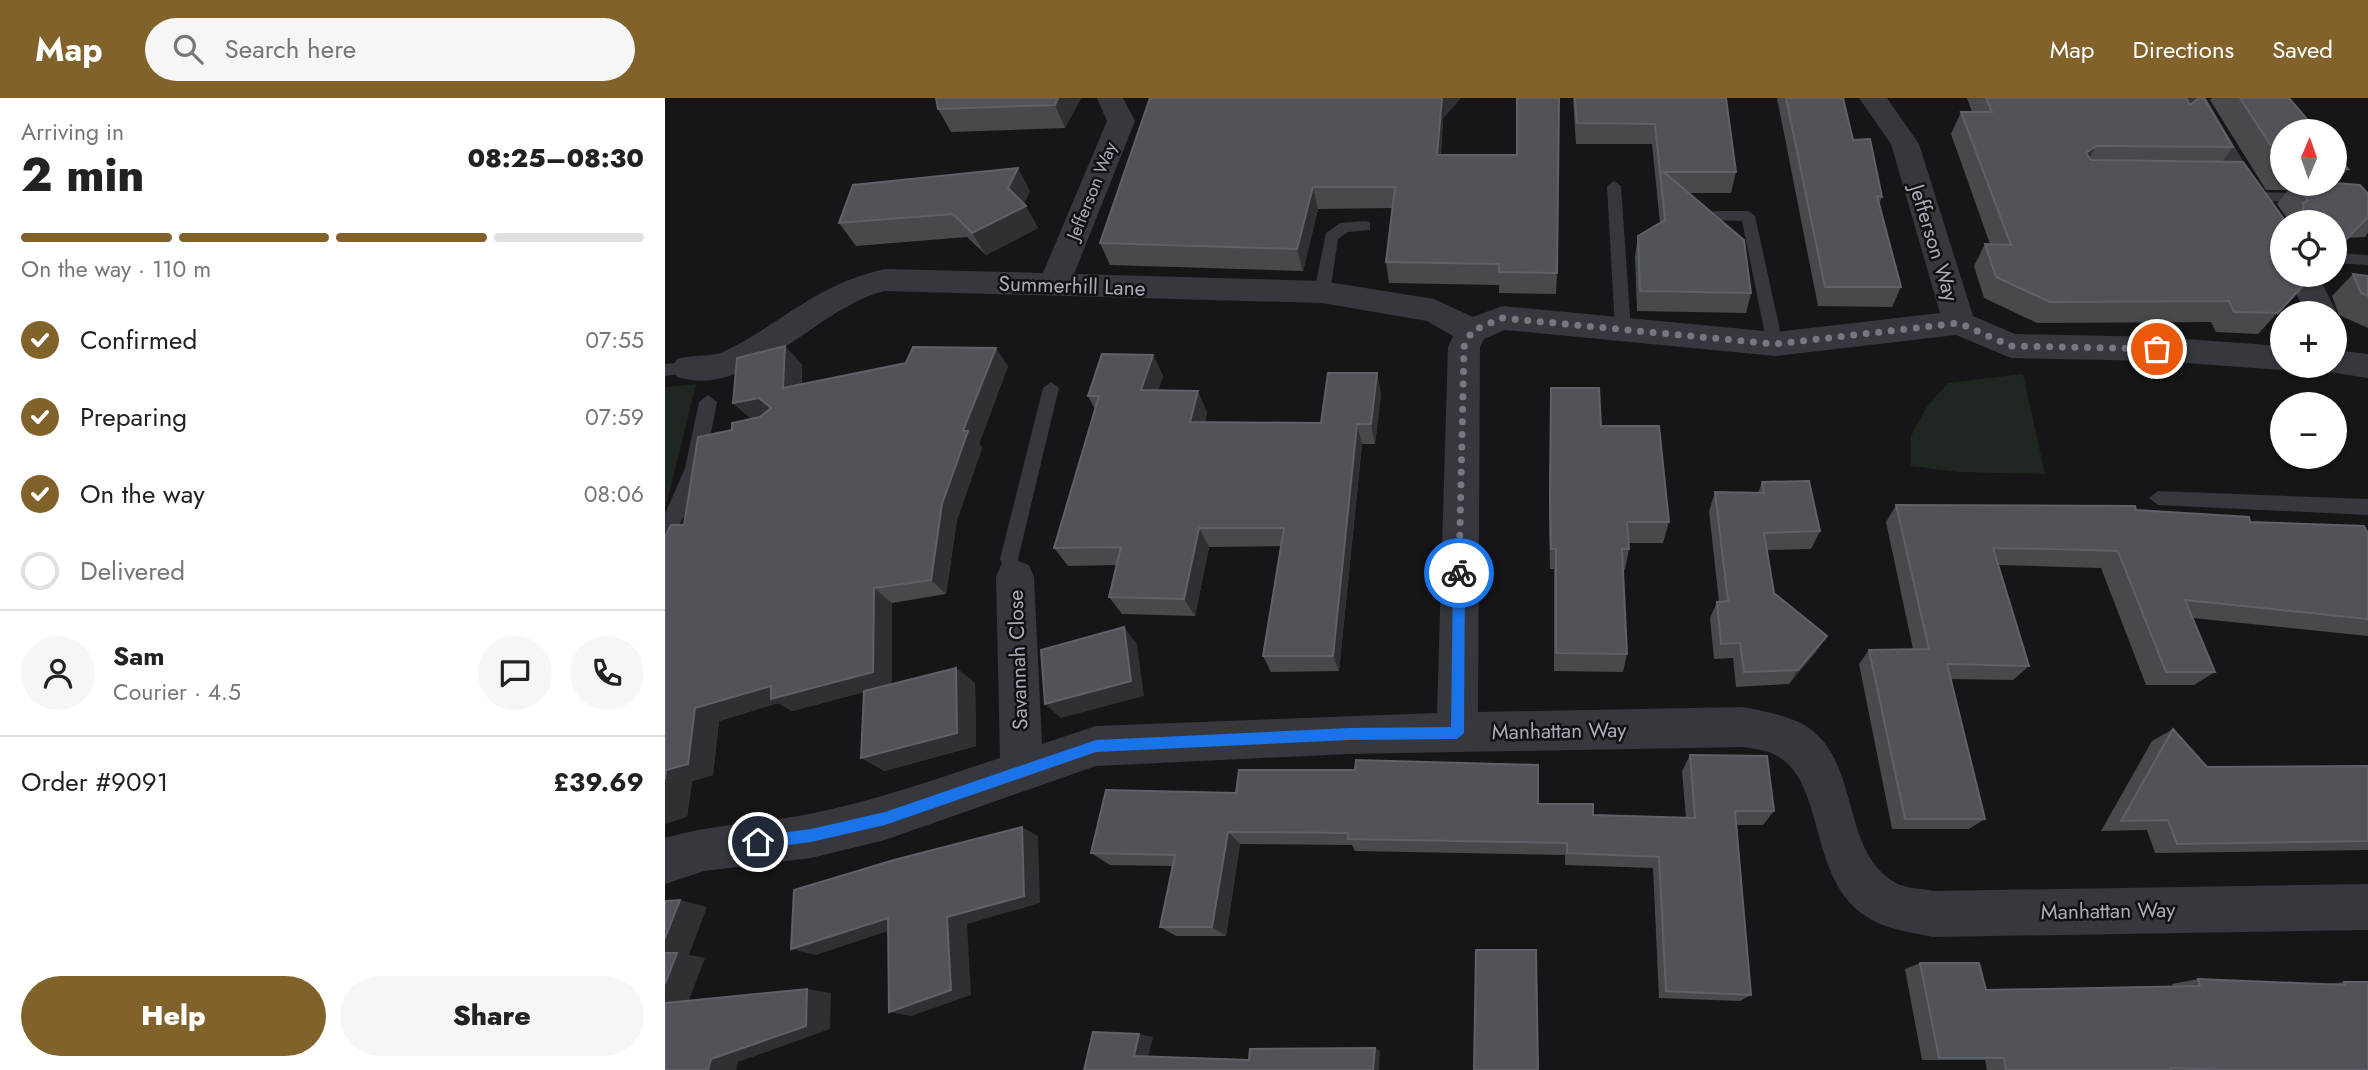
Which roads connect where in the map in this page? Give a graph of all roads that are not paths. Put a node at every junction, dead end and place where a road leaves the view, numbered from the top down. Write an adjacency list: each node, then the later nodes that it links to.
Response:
1 (1110, 98): 13 (street, Jefferson Way)
2 (1866, 98): 3 (lane)
3 (1872, 98): 15 (street, Jefferson Way)
4 (2193, 98): 5 (street)
5 (2239, 184): 7 (lane); 9 (street)
6 (1614, 186): 16 (lane)
7 (2330, 199)
8 (1716, 216): 18 (lane)
9 (2270, 222)
10 (1365, 226): 14 (lane)
11 (2347, 259): 12 (lane)
12 (2368, 260)
13 (1054, 285): 14 (street, Summerhill Lane); 20 (street, Summerhill Lane)
14 (1322, 292): 17 (street, Summerhill Lane)
15 (1959, 323): 18 (street); 19 (street, Jefferson Way)
16 (1623, 330): 17 (street); 18 (street)
17 (1472, 331): 27 (street)
18 (1775, 344)
19 (2270, 357)
20 (677, 369)
21 (1051, 388): 26 (lane, Savannah Close)
22 (708, 402): 25 (lane)
23 (2158, 498): 24 (lane)
24 (2368, 507)
25 (665, 530)
26 (1015, 577): 28 (street, Savannah Close)
27 (1457, 733): 28 (street, Manhattan Way); 30 (street, Manhattan Way)
28 (1022, 770): 29 (street, Manhattan Way)
29 (665, 861)
30 (2368, 907)

